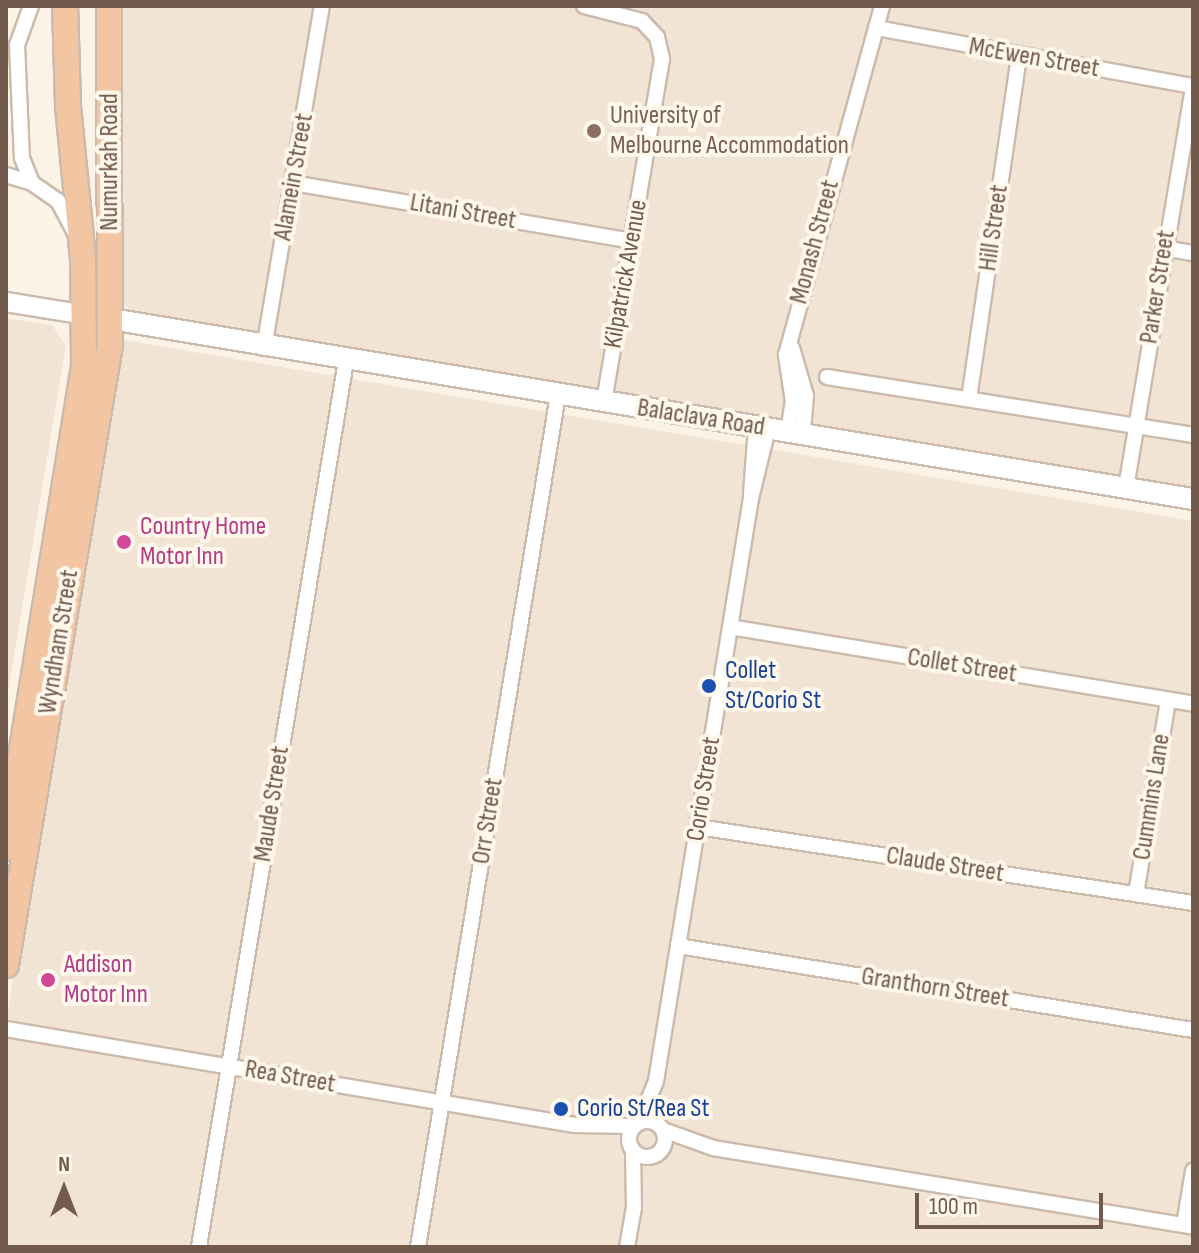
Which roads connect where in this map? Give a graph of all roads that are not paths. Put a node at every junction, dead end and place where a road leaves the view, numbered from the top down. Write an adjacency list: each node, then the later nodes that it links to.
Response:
1 (31, 6): 10 (street)
2 (65, 6): 16 (highway, Numurkah Road)
3 (109, 6): 21 (highway, Numurkah Road)
4 (322, 6): 14 (street, Alamein Street)
5 (584, 6): 15 (street, Kilpatrick Avenue)
6 (882, 6): 7 (street, Monash Street)
7 (876, 28): 8 (street, McEwen Street); 29 (street, Monash Street)
8 (1019, 56): 9 (street, McEwen Street); 26 (street, Hill Street)
9 (1193, 86): 17 (street, Parker Street)
10 (20, 139): 11 (street); 13 (street)
11 (6, 151)
12 (6, 175): 13 (street)
13 (32, 183): 16 (street)
14 (293, 183): 15 (street, Litani Street); 22 (street, Alamein Street)
15 (632, 241): 27 (street, Kilpatrick Avenue)
16 (82, 247): 20 (highway, Numurkah Road)
17 (1164, 248): 18 (street); 28 (street, Parker Street)
18 (1193, 253)
19 (6, 302): 20 (street)
20 (85, 315): 21 (highway); 37 (highway, Wyndham Street)
21 (111, 319): 22 (main road, Balaclava Road); 41 (highway, Wyndham Street)
22 (264, 348): 23 (main road, Balaclava Road)
23 (346, 361): 25 (main road, Balaclava Road); 44 (street, Maude Street)
24 (827, 377): 26 (street)
25 (558, 395): 27 (main road, Balaclava Road); 46 (street, Orr Street)
26 (969, 399): 28 (street)
27 (604, 402): 29 (main road, Balaclava Road)
28 (1136, 425): 30 (street); 31 (street, Parker Street)
29 (779, 430): 31 (main road, Balaclava Road); 33 (street, Corio Street)
30 (1193, 435)
31 (1126, 488): 32 (main road, Balaclava Road)
32 (1193, 499)
33 (730, 627): 34 (street, Collet Street); 36 (street, Corio Street)
34 (1168, 700): 35 (street, Collet Street); 38 (street, Cummins Lane)
35 (1193, 704)
36 (698, 827): 38 (street, Claude Street); 40 (street, Corio Street)
37 (6, 848)
38 (1136, 894): 39 (street, Claude Street)
39 (1193, 903)
40 (678, 946): 43 (street, Granthorn Street); 45 (street, Corio Street)
41 (6, 965)
42 (6, 1029): 44 (street, Rea Street)
43 (1193, 1030)
44 (229, 1066): 46 (street, Rea Street); 56 (street, Maude Street)
45 (656, 1081): 47 (street, Corio Street); 49 (street, Corio Street)
46 (441, 1103): 48 (street, Rea Street); 57 (street, Orr Street)
47 (637, 1124): 48 (street, Rea Street); 49 (street, Rea Street); 51 (street, Corio Street)
48 (575, 1125): 51 (street, Rea Street)
49 (661, 1128): 50 (street); 52 (street, Corio Street)
50 (713, 1148): 52 (street); 55 (street)
51 (631, 1149): 52 (street, Rea Street); 54 (street)
52 (658, 1153): 54 (street)
53 (1193, 1171): 55 (street)
54 (634, 1208): 58 (street)
55 (1189, 1226)
56 (199, 1247)
57 (418, 1247)
58 (627, 1247)

